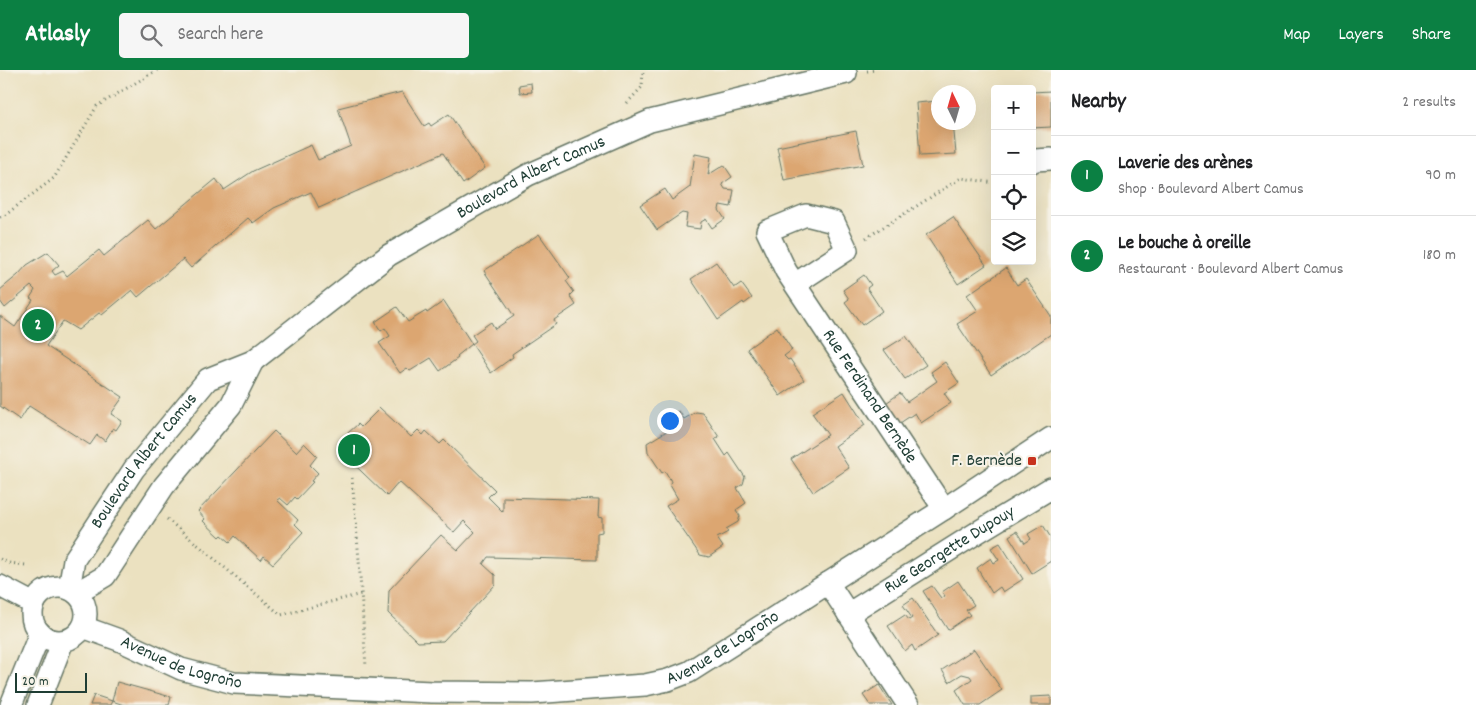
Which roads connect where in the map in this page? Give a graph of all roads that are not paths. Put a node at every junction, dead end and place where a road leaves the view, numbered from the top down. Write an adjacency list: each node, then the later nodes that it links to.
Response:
1 (846, 73): 5 (street, Boulevard Albert Camus)
2 (1051, 159): 3 (street)
3 (1036, 160)
4 (795, 284): 4 (street, Rue Ferdinand Bernède); 8 (street, Rue Ferdinand Bernède)
5 (253, 361): 11 (street, Boulevard Albert Camus); 11 (street, Boulevard Albert Camus)
6 (1051, 438): 8 (street, Avenue de Logroño)
7 (1051, 488): 13 (street, Rue Georgette Dupouy)
8 (944, 509): 9 (street, Avenue de Logroño)
9 (828, 583): 13 (street); 14 (street, Avenue de Logroño)
10 (0, 586): 12 (street)
11 (73, 591): 12 (street); 14 (street)
12 (34, 604): 15 (street)
13 (848, 614): 19 (street)
14 (83, 627): 16 (street)
15 (40, 633): 16 (street); 17 (street)
16 (62, 640): 18 (street)
17 (11, 705)
18 (38, 705)
19 (908, 705)

